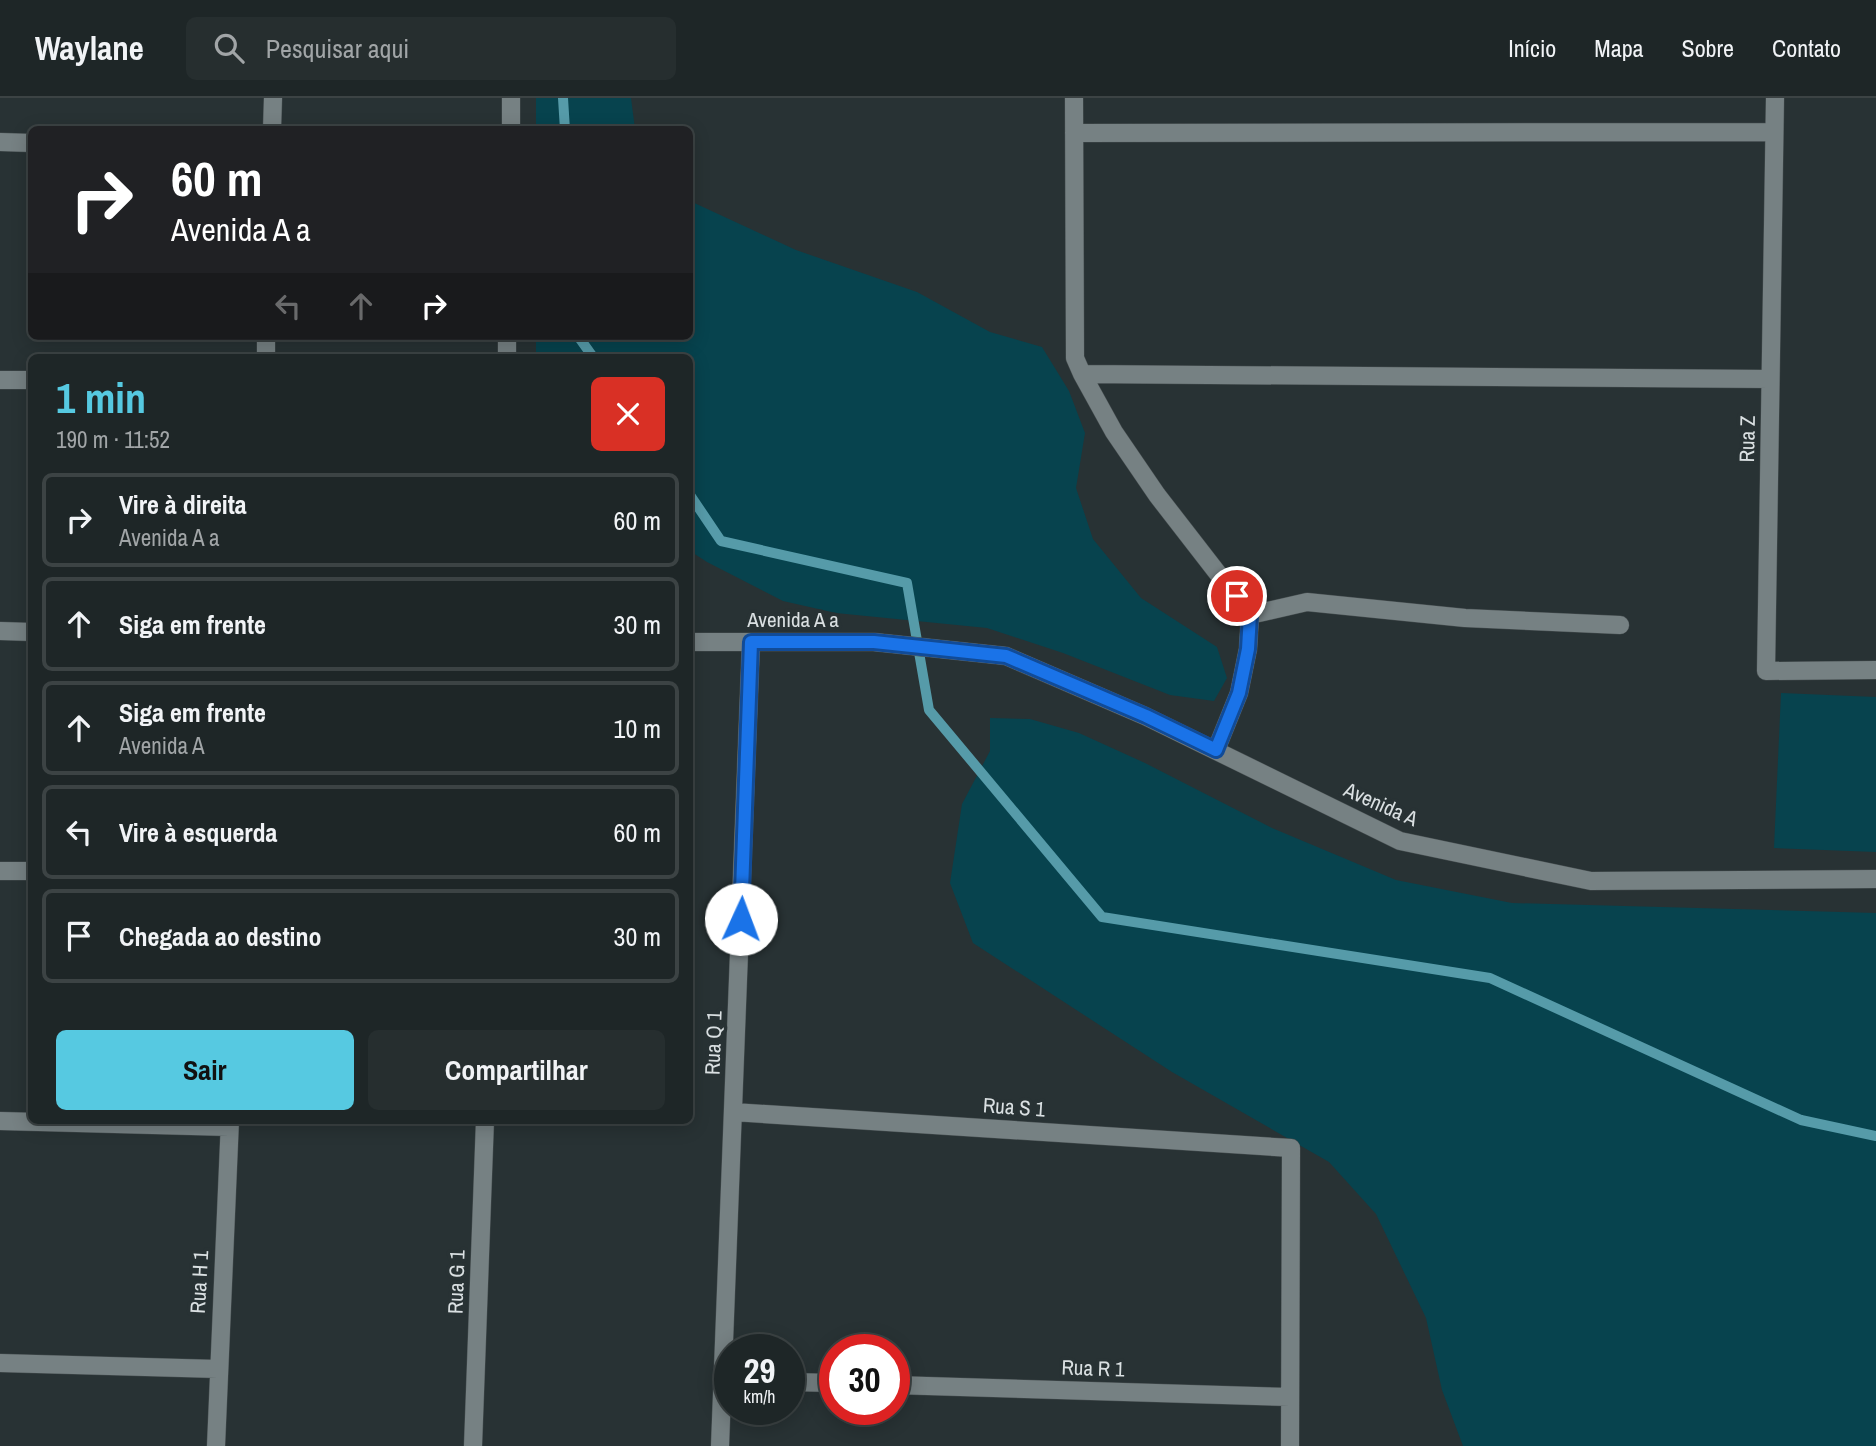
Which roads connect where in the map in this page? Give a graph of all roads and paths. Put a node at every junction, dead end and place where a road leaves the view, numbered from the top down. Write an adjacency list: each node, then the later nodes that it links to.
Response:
1 (273, 98): 5 (street)
2 (511, 98): 6 (street)
3 (1074, 98): 8 (street)
4 (1774, 98): 7 (street, Rua Z)
5 (272, 126)
6 (511, 126)
7 (1774, 132): 8 (street); 12 (street, Rua Z)
8 (1074, 133): 11 (street)
9 (0, 142): 10 (street)
10 (28, 143)
11 (1082, 374): 12 (street); 15 (street)
12 (1770, 379): 22 (street, Rua Z)
13 (0, 380): 14 (street)
14 (28, 380)
15 (1250, 615): 16 (street); 23 (street)
16 (1620, 625)
17 (0, 631): 18 (street)
18 (28, 632)
19 (693, 642): 20 (street, Avenida A a)
20 (751, 642): 21 (street, Avenida A a); 27 (street, Rua Q 1)
21 (940, 649): 23 (street, Avenida A)
22 (1876, 670)
23 (1216, 750): 26 (street, Avenida A)
24 (0, 871): 25 (street)
25 (28, 871)
26 (1876, 879)
27 (733, 1112): 32 (street, Rua Q 1); 36 (street, Rua S 1)
28 (0, 1121): 29 (street)
29 (28, 1121)
30 (230, 1124): 34 (street, Rua H 1)
31 (485, 1124): 39 (street, Rua G 1)
32 (727, 1334)
33 (0, 1363): 34 (street)
34 (218, 1369): 38 (street, Rua H 1)
35 (910, 1385): 36 (street, Rua R 1)
36 (1290, 1397): 41 (street)
37 (722, 1425): 40 (street, Rua Q 1)
38 (216, 1446)
39 (473, 1446)
40 (720, 1446)
41 (1290, 1446)

